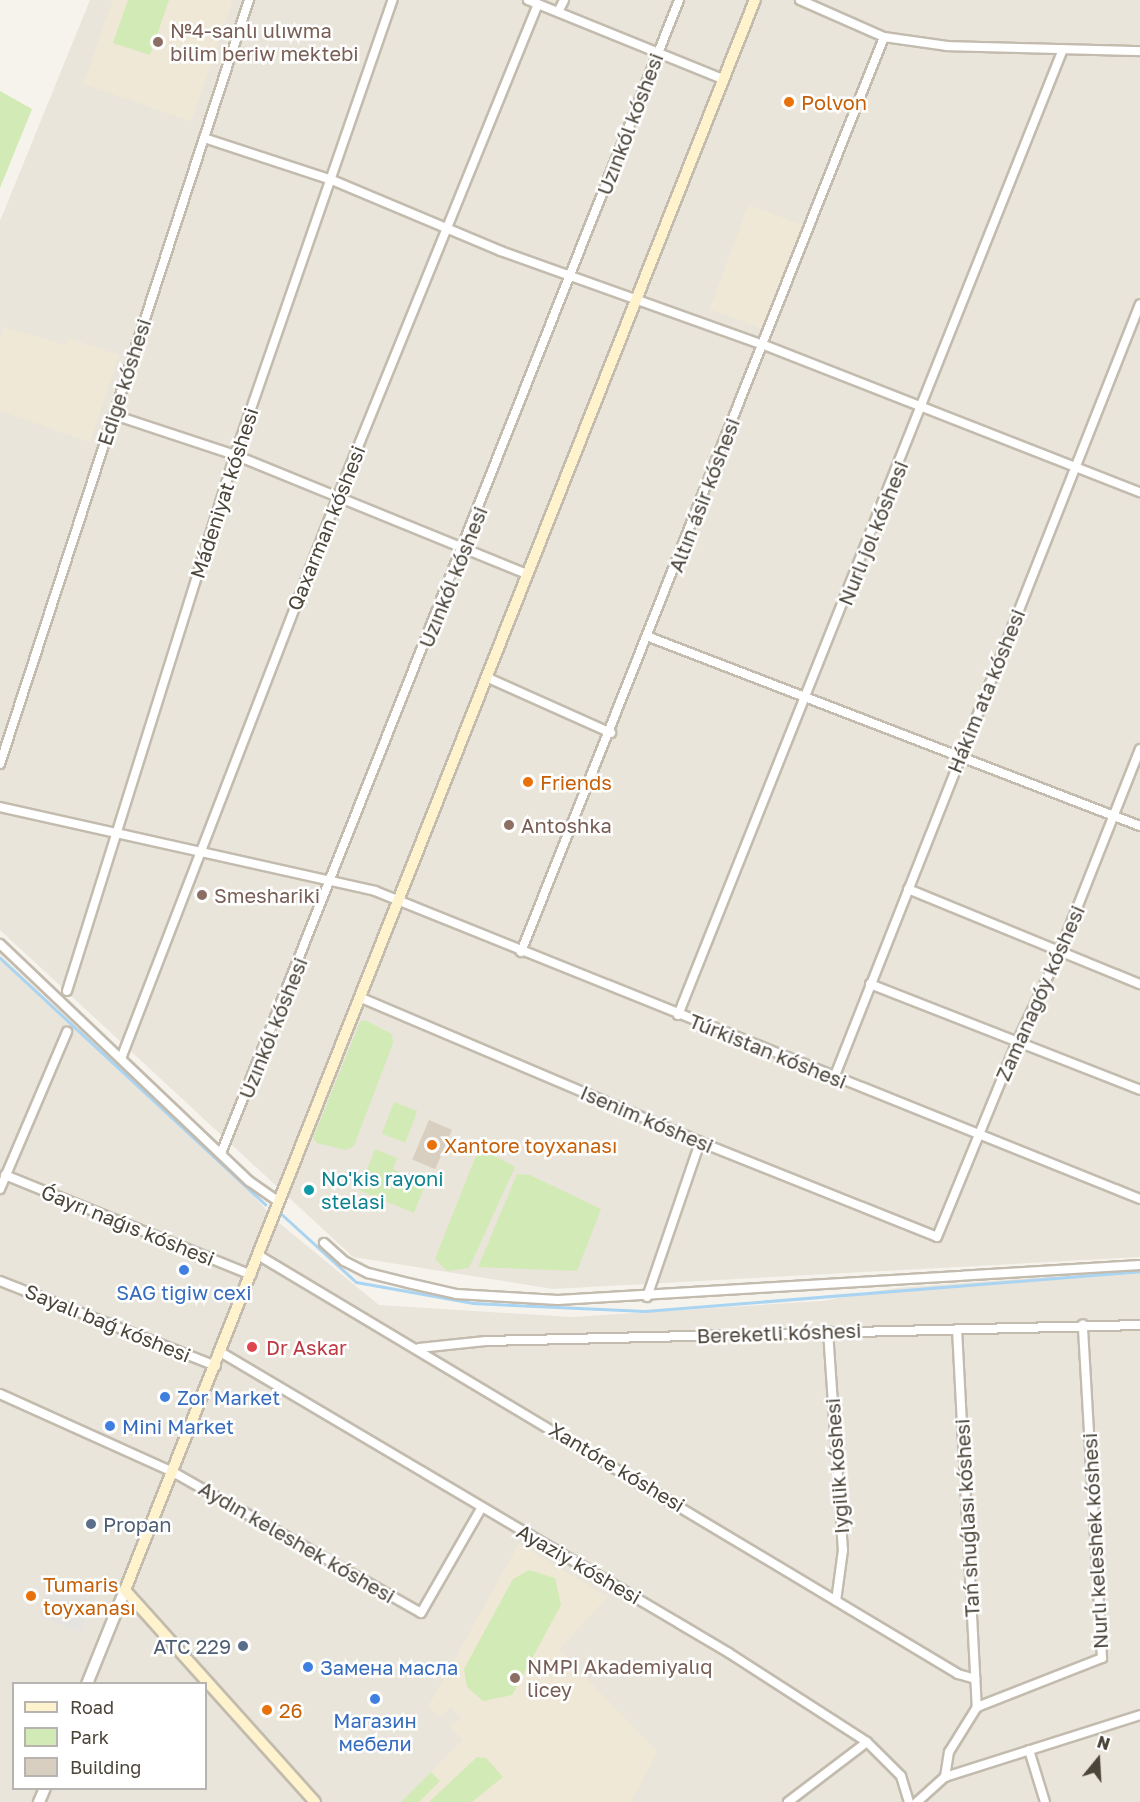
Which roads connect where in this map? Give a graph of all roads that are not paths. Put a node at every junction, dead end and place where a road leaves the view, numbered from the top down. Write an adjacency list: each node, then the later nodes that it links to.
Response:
1 (249, 0): 15 (street, Edige kóshesi)
2 (393, 0): 16 (street, Mádeniyat kóshesi)
3 (528, 0): 8 (street)
4 (564, 0): 9 (street)
5 (679, 0): 13 (street, Uzınkól kóshesi)
6 (755, 0): 14 (main road)
7 (800, 0): 10 (street)
8 (538, 4): 9 (street); 17 (street, Qaxarman kóshesi)
9 (558, 12): 13 (street)
10 (884, 37): 11 (street); 21 (street, Altın ásir kóshesi)
11 (1063, 49): 12 (street); 22 (street, Nurlı jol kóshesi)
12 (1140, 51)
13 (658, 53): 14 (street); 18 (street, Uzınkól kóshesi)
14 (723, 79): 19 (main road)
15 (204, 138): 16 (street); 23 (street, Edige kóshesi)
16 (332, 180): 17 (street); 24 (street, Mádeniyat kóshesi)
17 (446, 228): 18 (street); 27 (street, Qaxarman kóshesi)
18 (571, 277): 19 (street); 28 (street, Uzınkól kóshesi)
19 (637, 300): 21 (street); 29 (main road)
20 (1140, 304): 25 (street, Hákim ata kóshesi)
21 (764, 345): 22 (street); 30 (street, Altın ásir kóshesi)
22 (923, 407): 25 (street); 32 (street, Nurlı jol kóshesi)
23 (114, 415): 24 (street); 36 (street, Edige kóshesi)
24 (235, 454): 27 (street); 40 (street, Mádeniyat kóshesi)
25 (1075, 466): 26 (street); 35 (street, Hákim ata kóshesi)
26 (1140, 492)
27 (338, 496): 28 (street); 41 (street, Qaxarman kóshesi)
28 (466, 546): 29 (street); 42 (street, Uzınkól kóshesi)
29 (527, 574): 31 (main road)
30 (649, 637): 32 (street); 33 (street, Altın ásir kóshesi)
31 (486, 677): 33 (street); 44 (main road)
32 (806, 698): 35 (street); 52 (street, Nurlı jol kóshesi)
33 (611, 733): 47 (street, Altın ásir kóshesi)
34 (1140, 749): 38 (street, Zamanagóy kóshesi)
35 (960, 757): 38 (street); 43 (street, Hákim ata kóshesi)
36 (0, 764)
37 (0, 807): 40 (street, Túrkistan kóshesi)
38 (1114, 816): 39 (street); 46 (street, Zamanagóy kóshesi)
39 (1140, 826)
40 (116, 835): 41 (street, Túrkistan kóshesi); 50 (street, Mádeniyat kóshesi)
41 (197, 854): 42 (street, Túrkistan kóshesi); 55 (street, Qaxarman kóshesi)
42 (332, 882): 44 (street, Túrkistan kóshesi); 60 (street, Uzınkól kóshesi)
43 (908, 890): 46 (street); 48 (street, Hákim ata kóshesi)
44 (398, 902): 47 (street, Túrkistan kóshesi); 51 (main road)
45 (0, 944): 55 (street)
46 (1060, 951): 49 (street); 54 (street, Zamanagóy kóshesi)
47 (521, 952): 52 (street, Túrkistan kóshesi)
48 (870, 984): 54 (street); 56 (street, Hákim ata kóshesi)
49 (1140, 984)
50 (67, 991)
51 (359, 997): 59 (street, Isenim kóshesi); 64 (main road)
52 (678, 1015): 56 (street, Túrkistan kóshesi)
53 (67, 1032): 61 (street)
54 (1017, 1042): 57 (street); 58 (street, Zamanagóy kóshesi)
55 (122, 1056): 60 (street)
56 (834, 1078): 58 (street, Túrkistan kóshesi)
57 (1140, 1090)
58 (979, 1136): 63 (street, Túrkistan kóshesi); 65 (street, Zamanagóy kóshesi)
59 (700, 1142): 65 (street, Isenim kóshesi); 71 (street)
60 (222, 1151): 64 (street)
61 (4, 1175): 62 (street); 69 (street, Ǵayrı naǵıs kóshesi)
62 (0, 1189)
63 (1140, 1199)
64 (278, 1201): 67 (main road)
65 (937, 1237)
66 (324, 1243): 71 (street)
67 (258, 1255): 69 (main road); 76 (street, Xantóre kóshesi)
68 (1140, 1265): 71 (street)
69 (251, 1275): 77 (main road)
70 (0, 1281): 78 (street, Sayalı baǵ kóshesi)
71 (647, 1297)
72 (1140, 1324): 73 (street, Bereketli kóshesi)
73 (1083, 1325): 74 (street, Bereketli kóshesi); 86 (street, Nurlı keleshek kóshesi)
74 (957, 1329): 75 (street, Bereketli kóshesi); 84 (street, Tań shuǵlası kóshesi)
75 (828, 1330): 76 (street, Bereketli kóshesi); 83 (street, Iygilik kóshesi)
76 (419, 1348): 83 (street, Xantóre kóshesi)
77 (222, 1353): 78 (main road); 81 (street, Ayaziy kóshesi)
78 (216, 1366): 80 (main road)
79 (0, 1394): 80 (street, Aydın keleshek kóshesi)
80 (173, 1472): 81 (street, Aydın keleshek kóshesi); 82 (main road)
81 (482, 1507): 88 (street, Ayaziy kóshesi)
82 (125, 1590): 85 (street); 91 (main road)
83 (836, 1601): 84 (street, Xantóre kóshesi)
84 (975, 1679): 86 (street, Tań shuǵlası kóshesi)
85 (87, 1682)
86 (977, 1707): 90 (street)
87 (1140, 1715): 89 (street)
88 (867, 1742): 92 (street); 93 (street, Ayaziy kóshesi)
89 (1029, 1750): 90 (street); 95 (street)
90 (945, 1777): 94 (street)
91 (315, 1802)
92 (788, 1802)
93 (909, 1802)
94 (916, 1802)
95 (1046, 1802)

